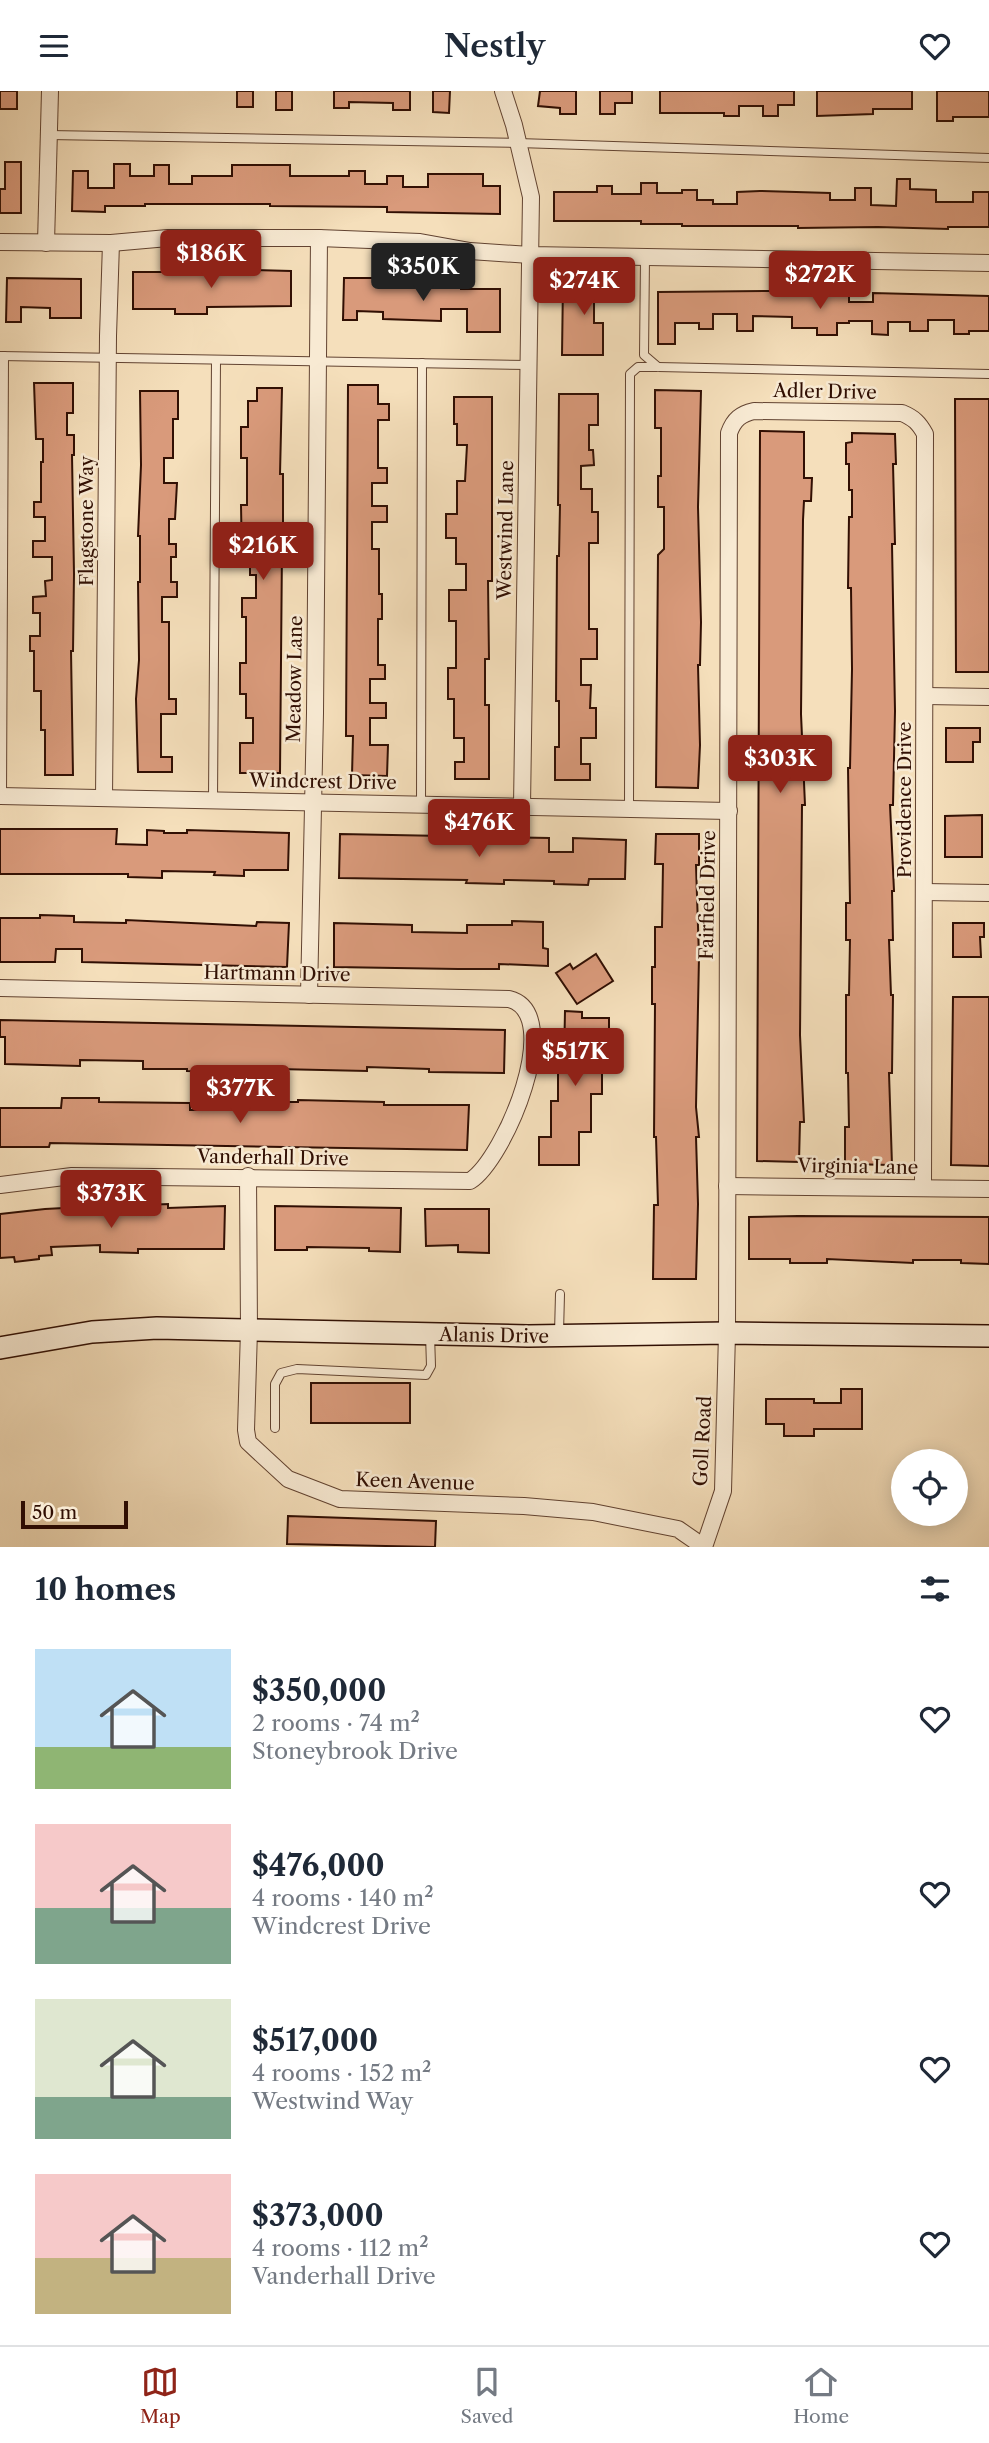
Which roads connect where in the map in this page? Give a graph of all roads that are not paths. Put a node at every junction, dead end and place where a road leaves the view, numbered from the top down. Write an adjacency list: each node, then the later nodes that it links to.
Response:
1 (50, 91): 3 (street)
2 (503, 91): 4 (street, Westwind Lane)
3 (49, 135): 4 (lane); 8 (street)
4 (518, 143): 5 (lane); 10 (street, Westwind Lane)
5 (989, 158)
6 (319, 238): 9 (street); 10 (street); 16 (street, Meadow Lane)
7 (0, 242): 8 (street)
8 (47, 243): 9 (street)
9 (111, 243): 14 (street, Flagstone Way)
10 (530, 255): 11 (street); 18 (street, Westwind Lane)
11 (645, 257): 12 (street); 19 (lane)
12 (989, 263)
13 (2, 356): 14 (lane); 25 (lane)
14 (108, 358): 15 (lane); 26 (street, Flagstone Way)
15 (216, 359): 16 (lane); 27 (lane)
16 (318, 361): 17 (lane); 28 (street, Meadow Lane)
17 (422, 363): 18 (lane); 29 (lane)
18 (529, 365): 30 (street, Westwind Lane)
19 (658, 367): 20 (lane); 31 (lane)
20 (989, 374)
21 (738, 417): 22 (street, Adler Drive); 32 (street, Fairfield Drive)
22 (912, 417): 23 (street, Providence Drive)
23 (925, 696): 24 (street); 33 (street, Providence Drive)
24 (989, 697)
25 (1, 796): 26 (street, Windcrest Drive)
26 (104, 798): 27 (street, Windcrest Drive)
27 (214, 800): 28 (street, Windcrest Drive)
28 (313, 802): 29 (street, Windcrest Drive); 36 (street, Meadow Lane)
29 (421, 804): 30 (street, Windcrest Drive)
30 (522, 806): 31 (street, Windcrest Drive)
31 (629, 809): 32 (street, Windcrest Drive)
32 (729, 811): 40 (street, Fairfield Drive)
33 (924, 893): 34 (street); 41 (street, Providence Drive)
34 (989, 893)
35 (0, 988): 36 (street, Hartmann Drive)
36 (309, 995): 38 (street, Hartmann Drive)
37 (248, 1177): 38 (street, Vanderhall Drive); 39 (street, Vanderhall Drive); 44 (street, Keen Avenue)
38 (461, 1182)
39 (0, 1185)
40 (727, 1186): 41 (street, Virginia Lane); 45 (street, Fairfield Drive)
41 (923, 1188): 42 (street, Virginia Lane)
42 (989, 1189)
43 (560, 1294): 47 (lane)
44 (249, 1330): 46 (main road, Alanis Drive); 49 (main road, Alanis Drive); 51 (street, Keen Avenue)
45 (727, 1333): 47 (main road, Alanis Drive); 48 (main road, Alanis Drive); 51 (street, Goll Road)
46 (430, 1334): 47 (main road, Alanis Drive); 50 (lane)
47 (558, 1336)
48 (989, 1336)
49 (0, 1348)
50 (275, 1428)
51 (704, 1547)

